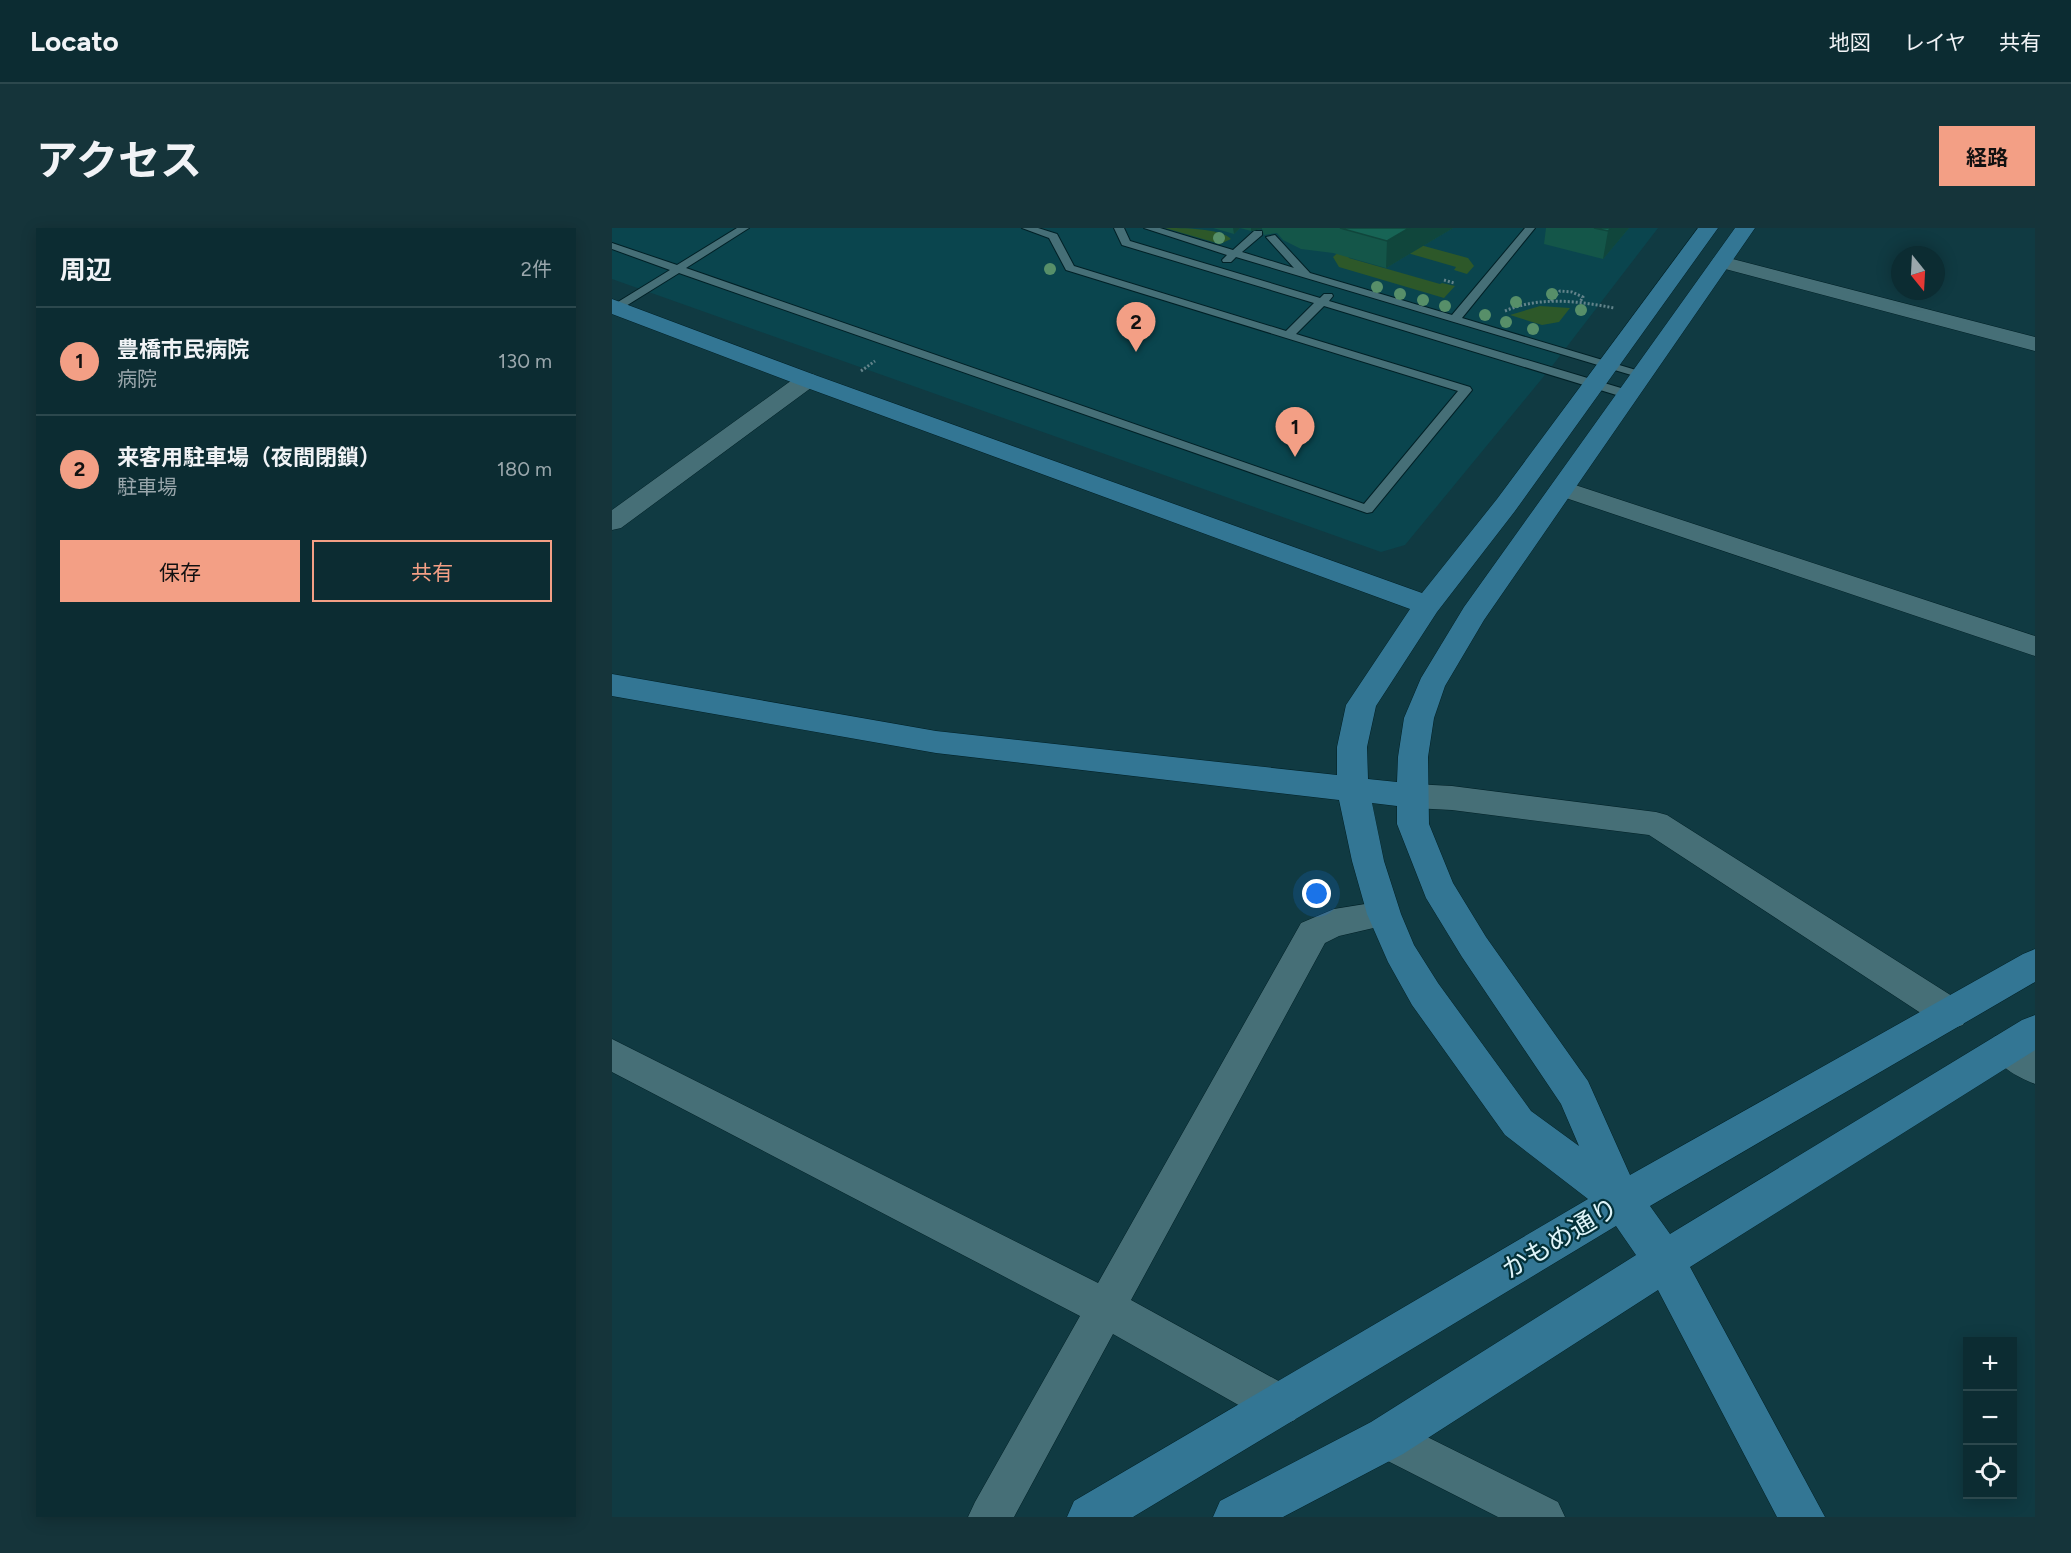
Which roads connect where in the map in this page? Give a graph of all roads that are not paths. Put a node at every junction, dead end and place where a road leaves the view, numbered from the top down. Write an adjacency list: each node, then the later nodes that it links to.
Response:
1 (744, 228): 13 (lane)
2 (1027, 228): 20 (lane)
3 (1119, 228): 14 (lane)
4 (1149, 228): 11 (lane)
5 (1530, 228): 19 (lane)
6 (1708, 228): 22 (street)
7 (1745, 228): 12 (street)
8 (1258, 233): 11 (lane)
9 (1271, 237): 15 (lane)
10 (612, 246): 13 (lane)
11 (1234, 254): 14 (lane); 15 (lane)
12 (1721, 262): 21 (street); 24 (street)
13 (678, 269): 18 (lane); 20 (lane)
14 (1216, 270): 17 (lane)
15 (1307, 276): 16 (lane)
16 (1339, 286): 17 (lane); 19 (lane)
17 (1322, 302): 20 (lane); 22 (lane)
18 (614, 307): 23 (street)
19 (1455, 319): 22 (lane)
20 (1288, 335)
21 (2035, 344)
22 (1601, 374): 24 (lane); 24 (lane); 27 (street)
23 (807, 380): 26 (street); 27 (street)
24 (1635, 384): 25 (street)
25 (1563, 489): 28 (street); 31 (street)
26 (612, 522)
27 (1428, 605): 30 (street)
28 (2035, 646)
29 (612, 685): 30 (street)
30 (1353, 789): 31 (street); 32 (street)
31 (1413, 796): 34 (street); 37 (street)
32 (1384, 914): 37 (street); 39 (street)
33 (2035, 964): 34 (street, かもめ通り)
34 (1951, 1014): 37 (street, かもめ通り)
35 (2025, 1049): 38 (street)
36 (612, 1055): 39 (street)
37 (1622, 1201): 38 (street); 40 (street, かもめ通り)
38 (1664, 1260): 41 (street); 46 (street)
39 (1104, 1307): 40 (street); 42 (street)
40 (1280, 1406): 43 (street, かもめ通り)
41 (1387, 1438): 44 (street); 45 (street)
42 (990, 1517)
43 (1090, 1517)
44 (1236, 1517)
45 (1543, 1517)
46 (1802, 1517)

